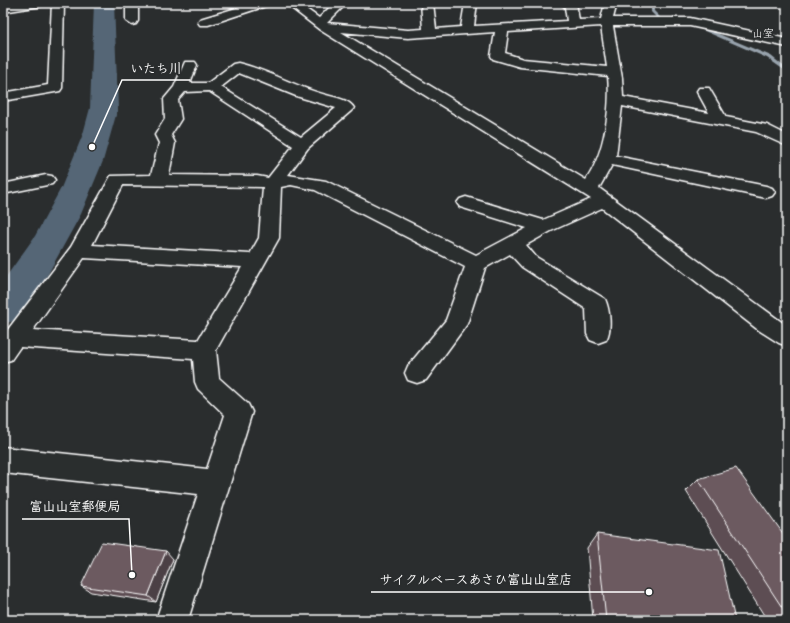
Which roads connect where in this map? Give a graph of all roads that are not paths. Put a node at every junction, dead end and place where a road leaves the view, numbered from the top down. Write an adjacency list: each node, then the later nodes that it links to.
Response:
1 (41, 3): 12 (street)
2 (58, 3): 30 (street)
3 (132, 3): 15 (street)
4 (222, 3): 14 (street)
5 (266, 3): 14 (street)
6 (291, 3): 19 (street)
7 (341, 3): 19 (street)
8 (427, 3): 23 (street)
9 (471, 3): 22 (street)
10 (565, 3): 18 (street)
11 (611, 3): 17 (street)
12 (3, 8)
13 (693, 11): 21 (street)
14 (235, 13): 16 (street)
15 (132, 21)
16 (204, 22)
17 (608, 22): 18 (street); 21 (street); 26 (street)
18 (573, 24): 20 (street)
19 (322, 25): 23 (street); 41 (street)
20 (502, 28): 22 (street); 26 (street)
21 (717, 28): 24 (street)
22 (467, 30): 23 (street)
23 (430, 33)
24 (787, 43)
25 (190, 65): 28 (street)
26 (614, 72): 31 (street)
27 (212, 87): 28 (street); 34 (street); 34 (street)
28 (181, 88): 37 (street)
29 (704, 91): 32 (street)
30 (3, 97)
31 (615, 100): 32 (street); 35 (street)
32 (720, 120): 33 (street)
33 (787, 141)
34 (302, 145): 38 (street)
35 (607, 159): 40 (street); 41 (street)
36 (46, 180): 39 (street)
37 (159, 180): 38 (street); 45 (street)
38 (272, 184): 46 (street); 47 (street)
39 (3, 189)
40 (766, 192)
41 (596, 195): 43 (street); 49 (street)
42 (466, 203): 43 (street)
43 (544, 227): 44 (street)
44 (513, 244): 47 (street); 48 (street)
45 (79, 250): 46 (street); 50 (street)
46 (255, 261): 51 (street)
47 (476, 264): 52 (street)
48 (598, 334)
49 (787, 337)
50 (9, 346): 51 (street)
51 (204, 350): 54 (street)
52 (417, 373)
53 (3, 460): 54 (street)
54 (216, 483): 55 (street)
55 (172, 620)

